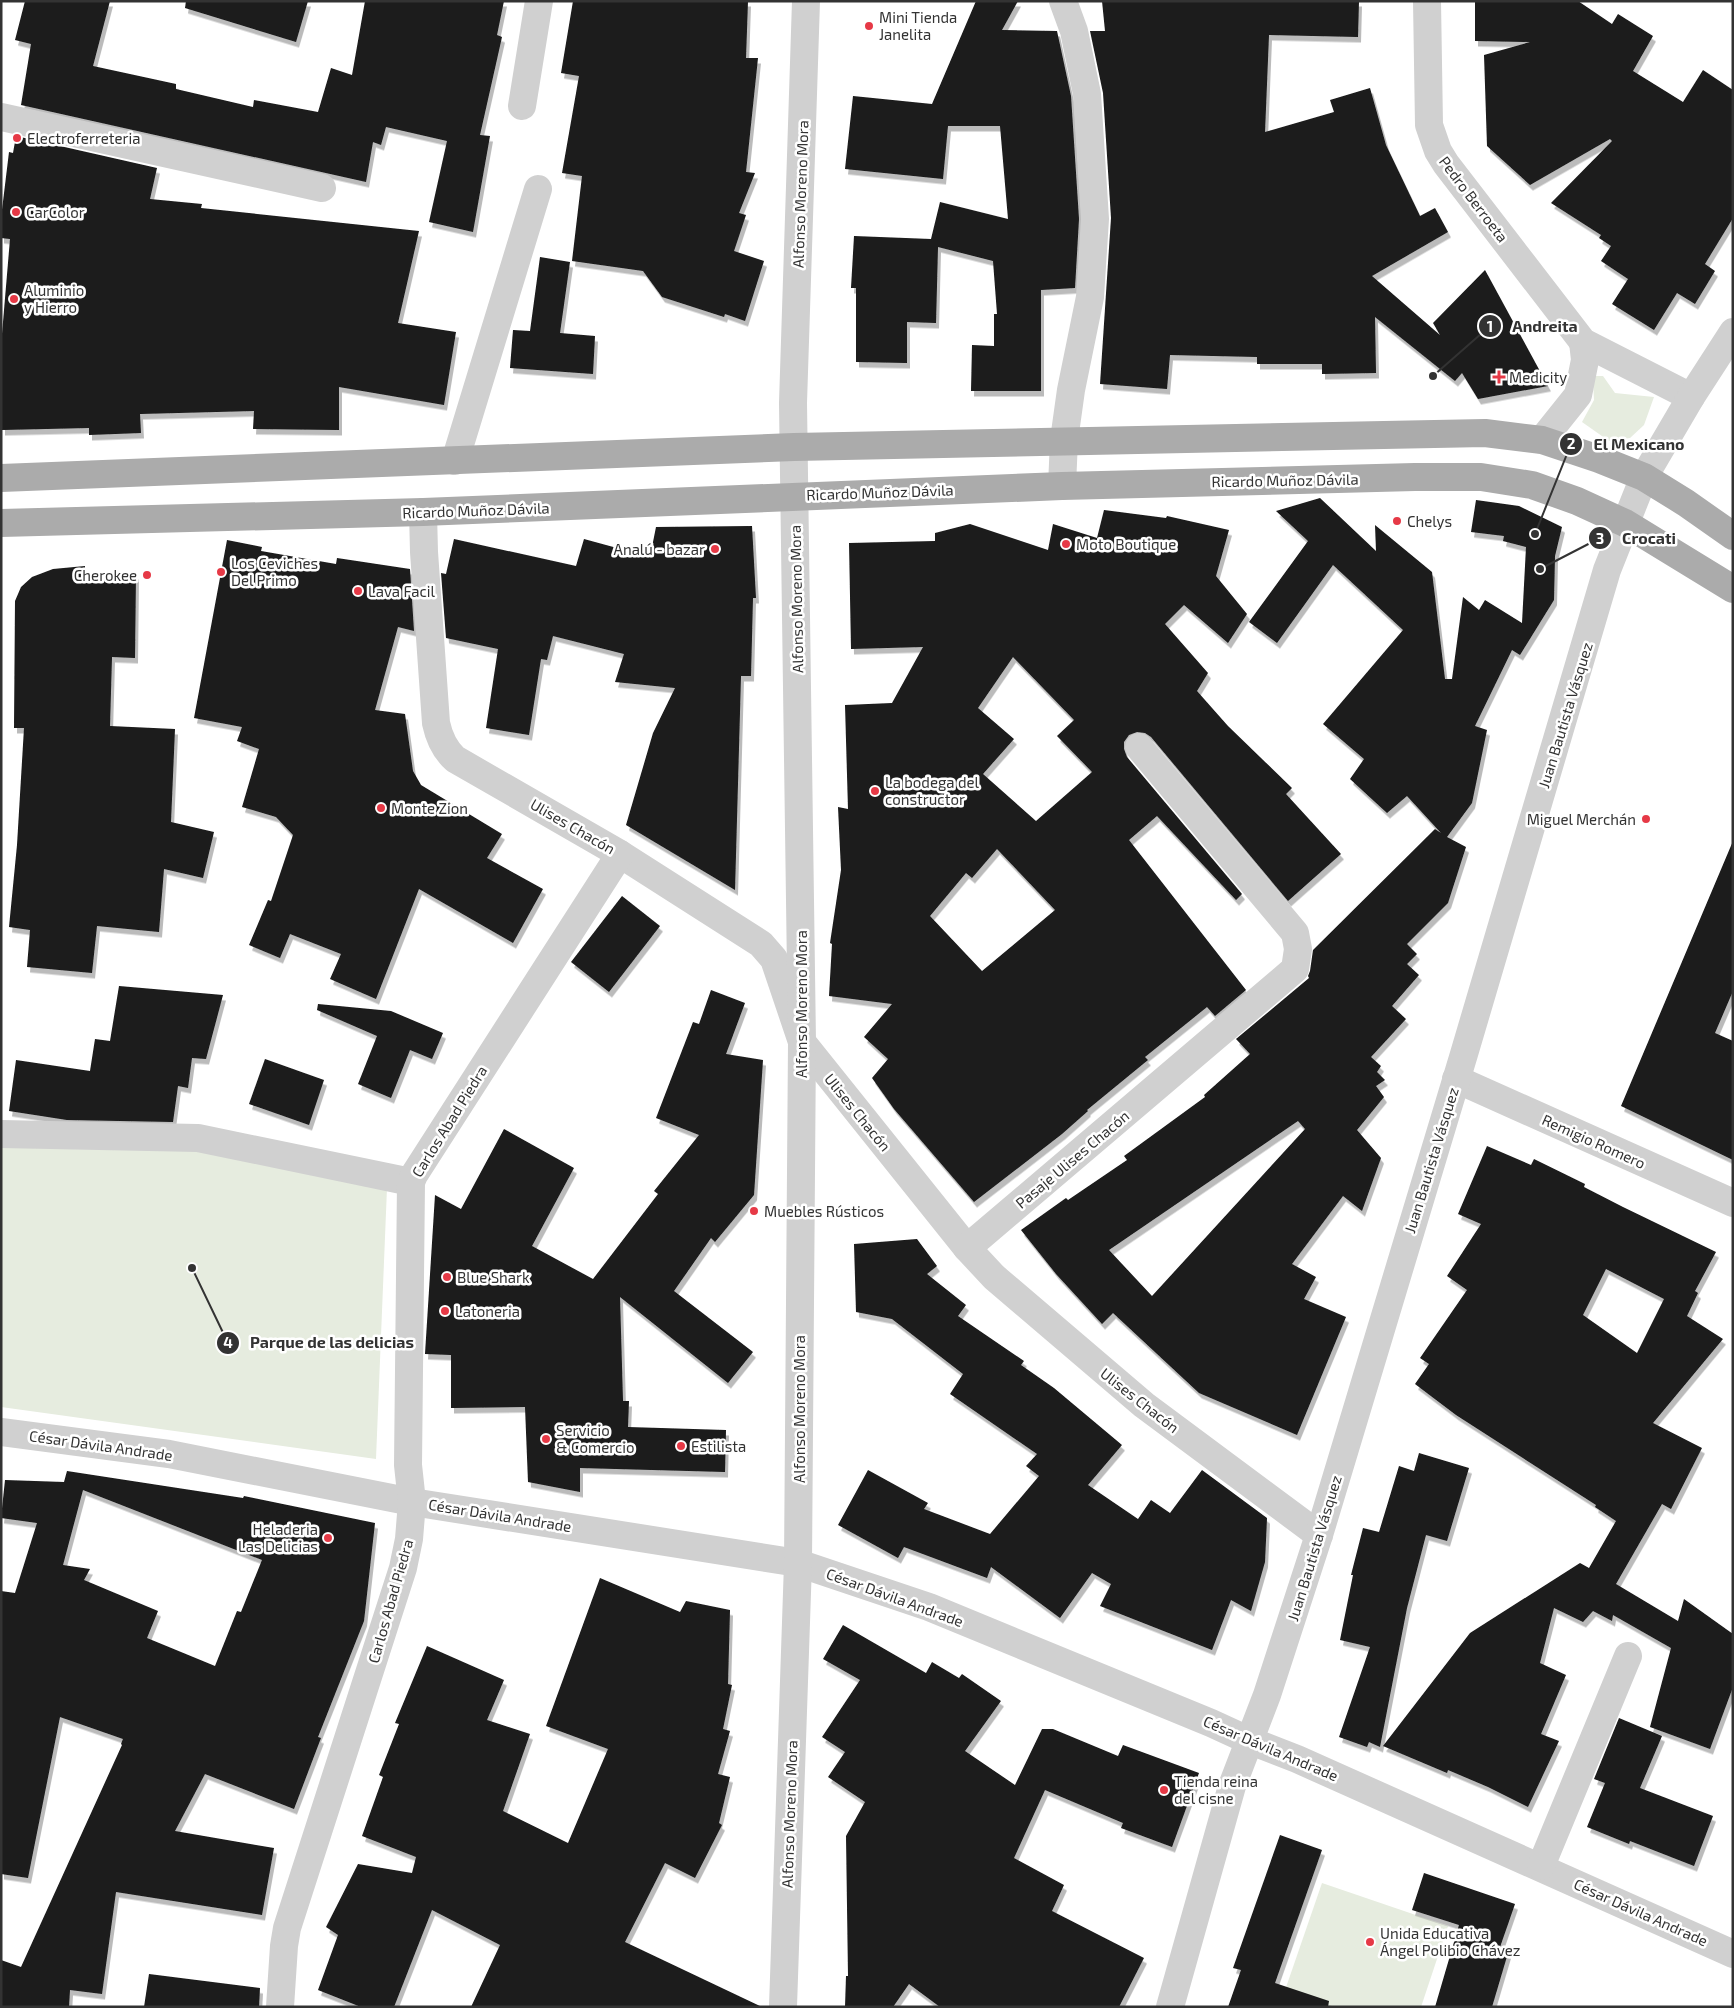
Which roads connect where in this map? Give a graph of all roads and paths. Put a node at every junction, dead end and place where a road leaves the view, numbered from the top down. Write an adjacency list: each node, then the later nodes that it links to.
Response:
1 (539, 1): 5 (street)
2 (806, 1): 14 (street, Alfonso Moreno Mora)
3 (1063, 1): 12 (street)
4 (1427, 1): 10 (street, Pedro Berroeta)
5 (522, 106)
6 (1, 117): 7 (street)
7 (322, 188)
8 (538, 189): 15 (street)
9 (1733, 332): 11 (street, Juan Bautista Vásquez)
10 (1583, 342): 11 (street, Pedro Berroeta); 13 (street)
11 (1691, 397): 16 (street, Juan Bautista Vásquez)
12 (1064, 440): 13 (main road); 14 (main road); 18 (street)
13 (1542, 440): 16 (main road)
14 (794, 447): 15 (main road); 19 (street, Alfonso Moreno Mora)
15 (455, 461): 17 (main road)
16 (1644, 477): 22 (street, Juan Bautista Vásquez); 23 (main road)
17 (1, 478)
18 (1062, 486): 19 (main road, Ricardo Muñoz Dávila); 22 (main road, Ricardo Muñoz Dávila)
19 (795, 496): 20 (main road, Ricardo Muñoz Dávila); 27 (street, Alfonso Moreno Mora)
20 (424, 512): 21 (main road, Ricardo Muñoz Dávila); 26 (street, Ulises Chacón)
21 (1, 523)
22 (1625, 523): 24 (main road, Ricardo Muñoz Dávila); 28 (street, Juan Bautista Vásquez)
23 (1733, 536)
24 (1733, 589)
25 (1139, 747): 32 (street, Pasaje Ulises Chacón)
26 (620, 854): 27 (street, Ulises Chacón); 30 (street, Carlos Abad Piedra)
27 (802, 1042): 32 (street, Ulises Chacón); 36 (street, Alfonso Moreno Mora)
28 (1456, 1079): 31 (street, Remigio Romero); 35 (street, Juan Bautista Vásquez)
29 (1, 1134): 30 (street)
30 (411, 1182): 34 (street, Carlos Abad Piedra)
31 (1733, 1203)
32 (966, 1248): 35 (street, Ulises Chacón)
33 (1, 1432): 34 (street, César Dávila Andrade)
34 (412, 1502): 36 (street, César Dávila Andrade); 41 (street, Carlos Abad Piedra)
35 (1318, 1535): 38 (street, Juan Bautista Vásquez)
36 (798, 1562): 38 (street, César Dávila Andrade); 42 (street, Alfonso Moreno Mora)
37 (1628, 1656): 39 (street)
38 (1248, 1740): 39 (street, César Dávila Andrade); 43 (street, Juan Bautista Vásquez)
39 (1541, 1866): 40 (street, César Dávila Andrade)
40 (1733, 1954)
41 (280, 2007)
42 (782, 2007)
43 (1170, 2007)

